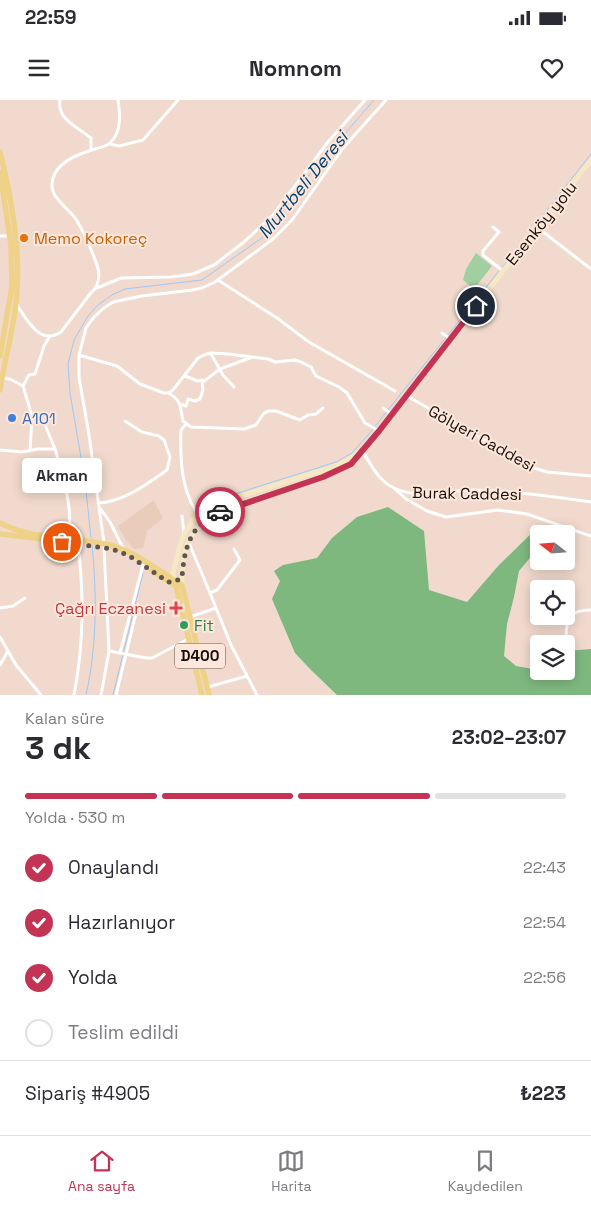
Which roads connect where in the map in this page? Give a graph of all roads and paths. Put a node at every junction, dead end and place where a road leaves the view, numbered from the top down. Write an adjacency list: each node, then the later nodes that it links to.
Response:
1 (60, 100): 7 (street)
2 (118, 100): 6 (street)
3 (178, 100): 6 (street)
4 (365, 100): 18 (street)
5 (386, 100): 17 (street)
6 (110, 144): 7 (street)
7 (91, 150): 18 (street)
8 (0, 152): 19 (main road)
9 (591, 160): 12 (street, Esenköy yolu)
10 (0, 172): 14 (main road)
11 (493, 227): 15 (street)
12 (538, 228): 15 (street, Esenköy yolu); 16 (street)
13 (0, 236): 14 (street)
14 (10, 236): 20 (main road)
15 (501, 269): 36 (street, Esenköy yolu)
16 (591, 269)
17 (218, 280): 24 (street); 34 (street)
18 (96, 289): 21 (street)
19 (16, 302): 21 (street); 29 (main road)
20 (3, 320): 22 (main road)
21 (50, 336): 31 (street)
22 (0, 348): 25 (main road)
23 (210, 353): 26 (street); 27 (street); 28 (street)
24 (79, 355): 35 (street); 50 (street)
25 (0, 356)
26 (251, 357): 27 (street); 42 (street)
27 (220, 370): 30 (street); 32 (street)
28 (185, 376): 30 (street); 35 (street)
29 (2, 378): 31 (street); 33 (main road)
30 (203, 382): 37 (street)
31 (23, 386): 39 (street)
32 (234, 387)
33 (0, 390)
34 (395, 390)
35 (168, 393): 37 (street)
36 (406, 396): 42 (street, Esenköy yolu); 47 (street, Gölyeri Caddesi)
37 (180, 404): 41 (street)
38 (323, 408): 41 (street)
39 (32, 416): 44 (street); 45 (street)
40 (125, 421): 50 (street)
41 (186, 424): 51 (street)
42 (376, 429): 46 (street, Esenköy yolu)
43 (0, 450): 45 (street)
44 (54, 450): 45 (street); 57 (street)
45 (30, 451)
46 (362, 451): 48 (street, Burak Caddesi); 51 (street); 59 (street)
47 (591, 476)
48 (393, 487): 49 (street, Burak Caddesi); 56 (street)
49 (591, 502)
50 (98, 503): 60 (street); 62 (street)
51 (197, 514): 55 (street)
52 (182, 516): 55 (street)
53 (0, 523): 57 (main road)
54 (0, 534): 58 (main road)
55 (184, 534): 65 (street)
56 (591, 536)
57 (68, 538): 58 (main road)
58 (77, 541): 60 (main road); 83 (street)
59 (188, 542): 64 (street); 66 (street)
60 (102, 545): 62 (main road); 63 (main road); 77 (street)
61 (234, 549): 66 (street)
62 (124, 550): 65 (main road)
63 (143, 565): 65 (main road); 78 (street)
64 (182, 578): 65 (main road)
65 (178, 584): 72 (main road, D400); 75 (main road, D400)
66 (210, 593): 70 (street)
67 (25, 598): 69 (street)
68 (138, 605): 78 (street)
69 (0, 608)
70 (216, 608): 72 (street); 80 (street)
71 (591, 610): 73 (street)
72 (190, 617): 81 (main road, D400)
73 (566, 635)
74 (0, 637): 76 (street)
75 (189, 639): 78 (street); 86 (main road, D400)
76 (8, 651): 79 (street); 82 (street)
77 (109, 651): 78 (street); 84 (street)
78 (123, 653): 85 (street)
79 (0, 665)
80 (247, 676): 81 (street); 88 (street)
81 (208, 687): 87 (main road, D400)
82 (41, 695)
83 (74, 695)
84 (101, 695)
85 (116, 695)
86 (202, 695)
87 (209, 695)
88 (257, 695)

